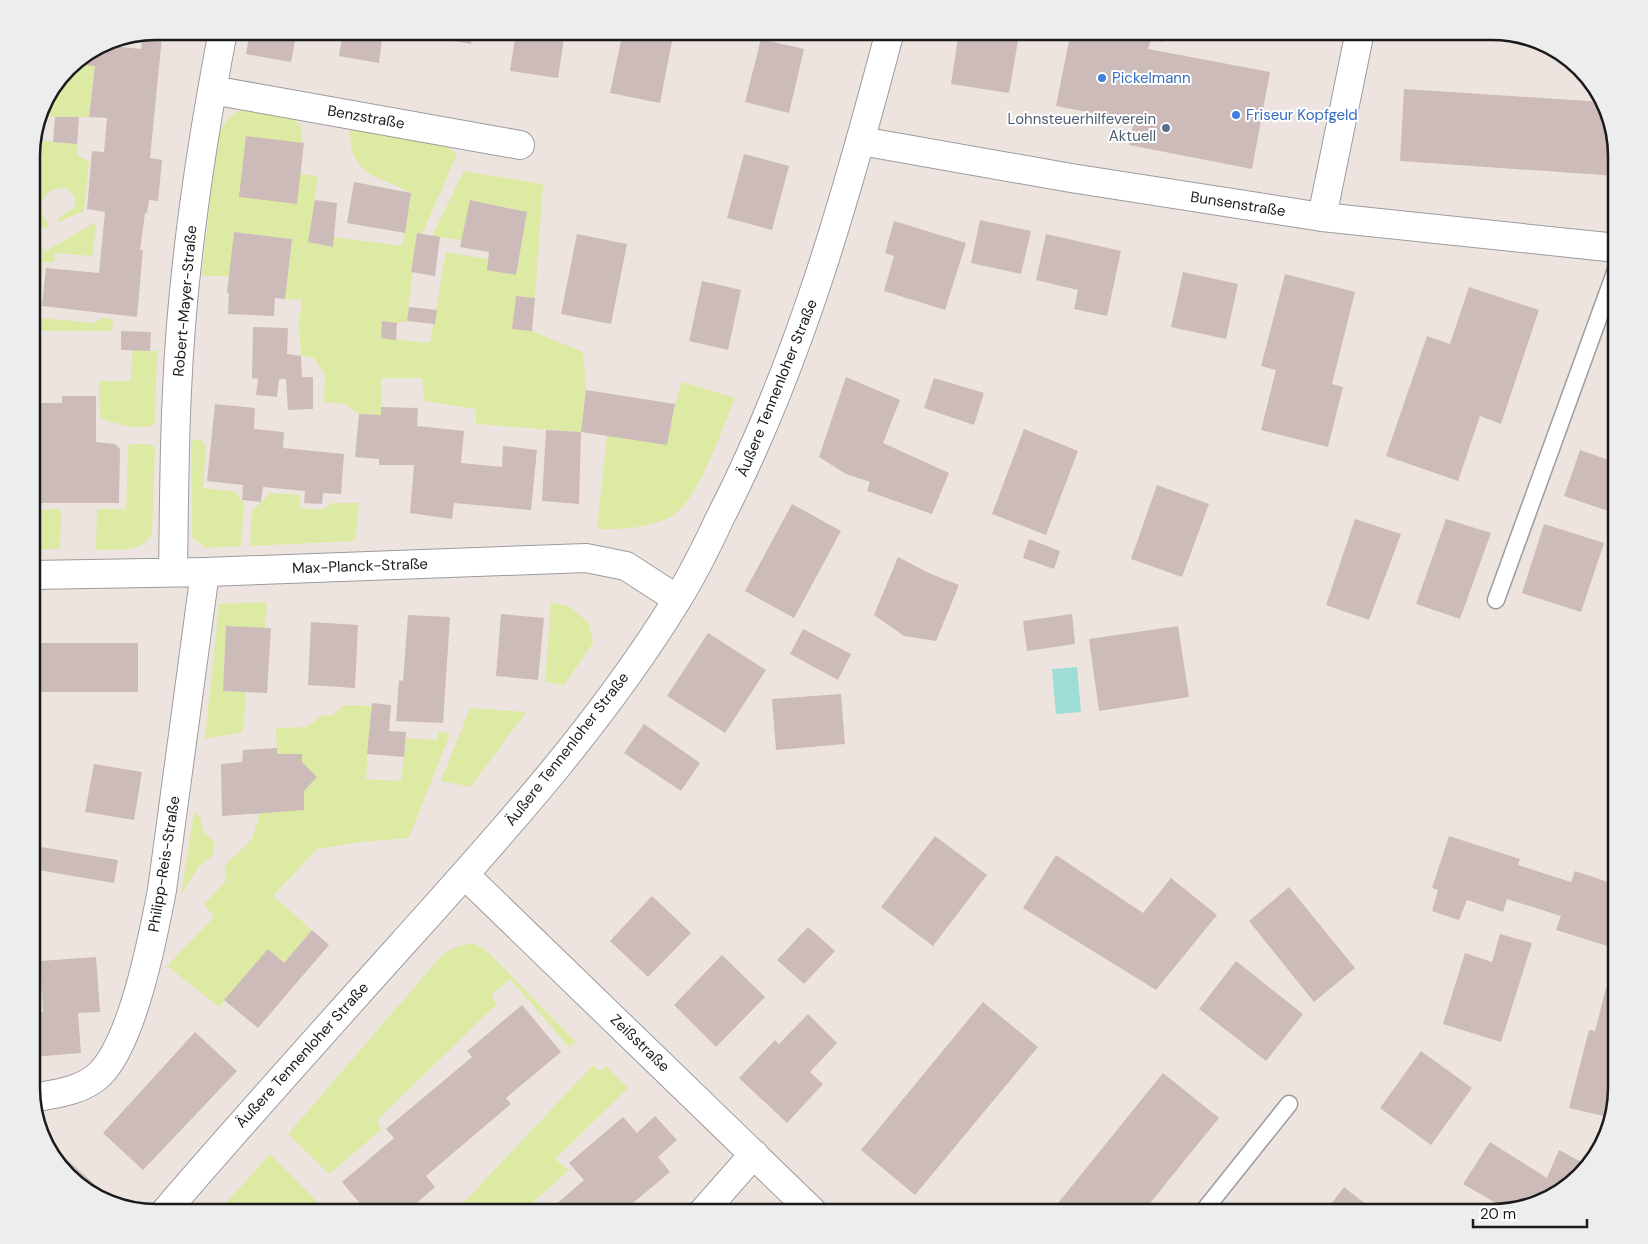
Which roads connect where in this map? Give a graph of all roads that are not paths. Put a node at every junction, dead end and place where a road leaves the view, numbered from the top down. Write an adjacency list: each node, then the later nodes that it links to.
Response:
1 (221, 40): 4 (street, Robert-Mayer-Straße)
2 (888, 40): 5 (street, Äußere Tennenloher Straße)
3 (1358, 40): 7 (street)
4 (212, 90): 6 (street, Benzstraße); 10 (street, Robert-Mayer-Straße)
5 (861, 140): 7 (street, Bunsenstraße); 13 (street, Äußere Tennenloher Straße)
6 (520, 145)
7 (1322, 217): 8 (street, Bunsenstraße)
8 (1608, 247)
9 (1608, 292): 14 (lane)
10 (174, 572): 11 (street, Max-Planck-Straße); 12 (street, Max-Planck-Straße)
11 (205, 572): 13 (street, Max-Planck-Straße); 16 (street, Philipp-Reis-Straße)
12 (40, 575)
13 (677, 599): 15 (street, Äußere Tennenloher Straße)
14 (1496, 600)
15 (465, 874): 18 (street, Zeißstraße); 19 (street, Äußere Tennenloher Straße)
16 (40, 1096)
17 (1289, 1104): 22 (lane)
18 (754, 1154): 20 (street); 21 (street, Zeißstraße)
19 (172, 1204)
20 (710, 1204)
21 (805, 1204)
22 (1209, 1204)

